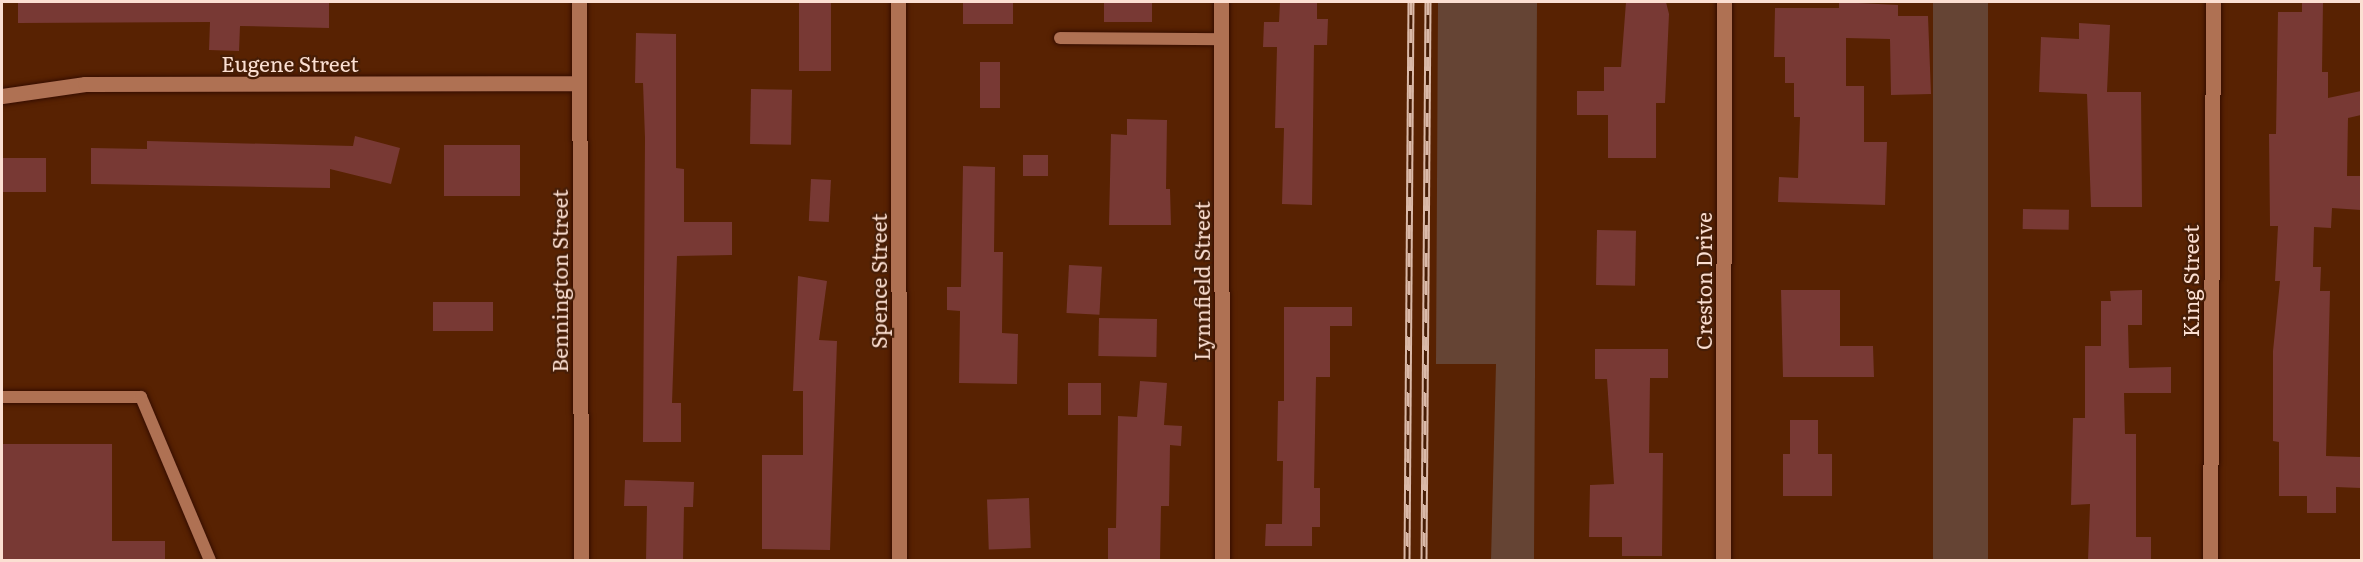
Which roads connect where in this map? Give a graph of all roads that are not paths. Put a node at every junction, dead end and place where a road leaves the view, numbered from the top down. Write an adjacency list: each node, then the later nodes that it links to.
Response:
1 (579, 2): 8 (street, Bennington Street)
2 (898, 2): 13 (street, Spence Street)
3 (1221, 2): 7 (street, Lynnfield Street)
4 (1724, 2): 15 (street, Creston Drive)
5 (2213, 2): 16 (street, King Street)
6 (1060, 38): 7 (lane)
7 (1221, 39): 14 (street, Lynnfield Street)
8 (579, 83): 9 (street, Eugene Street); 12 (street, Bennington Street)
9 (2, 96)
10 (2, 398): 11 (lane)
11 (210, 561)
12 (581, 561)
13 (899, 561)
14 (1222, 561)
15 (1723, 561)
16 (2210, 561)

